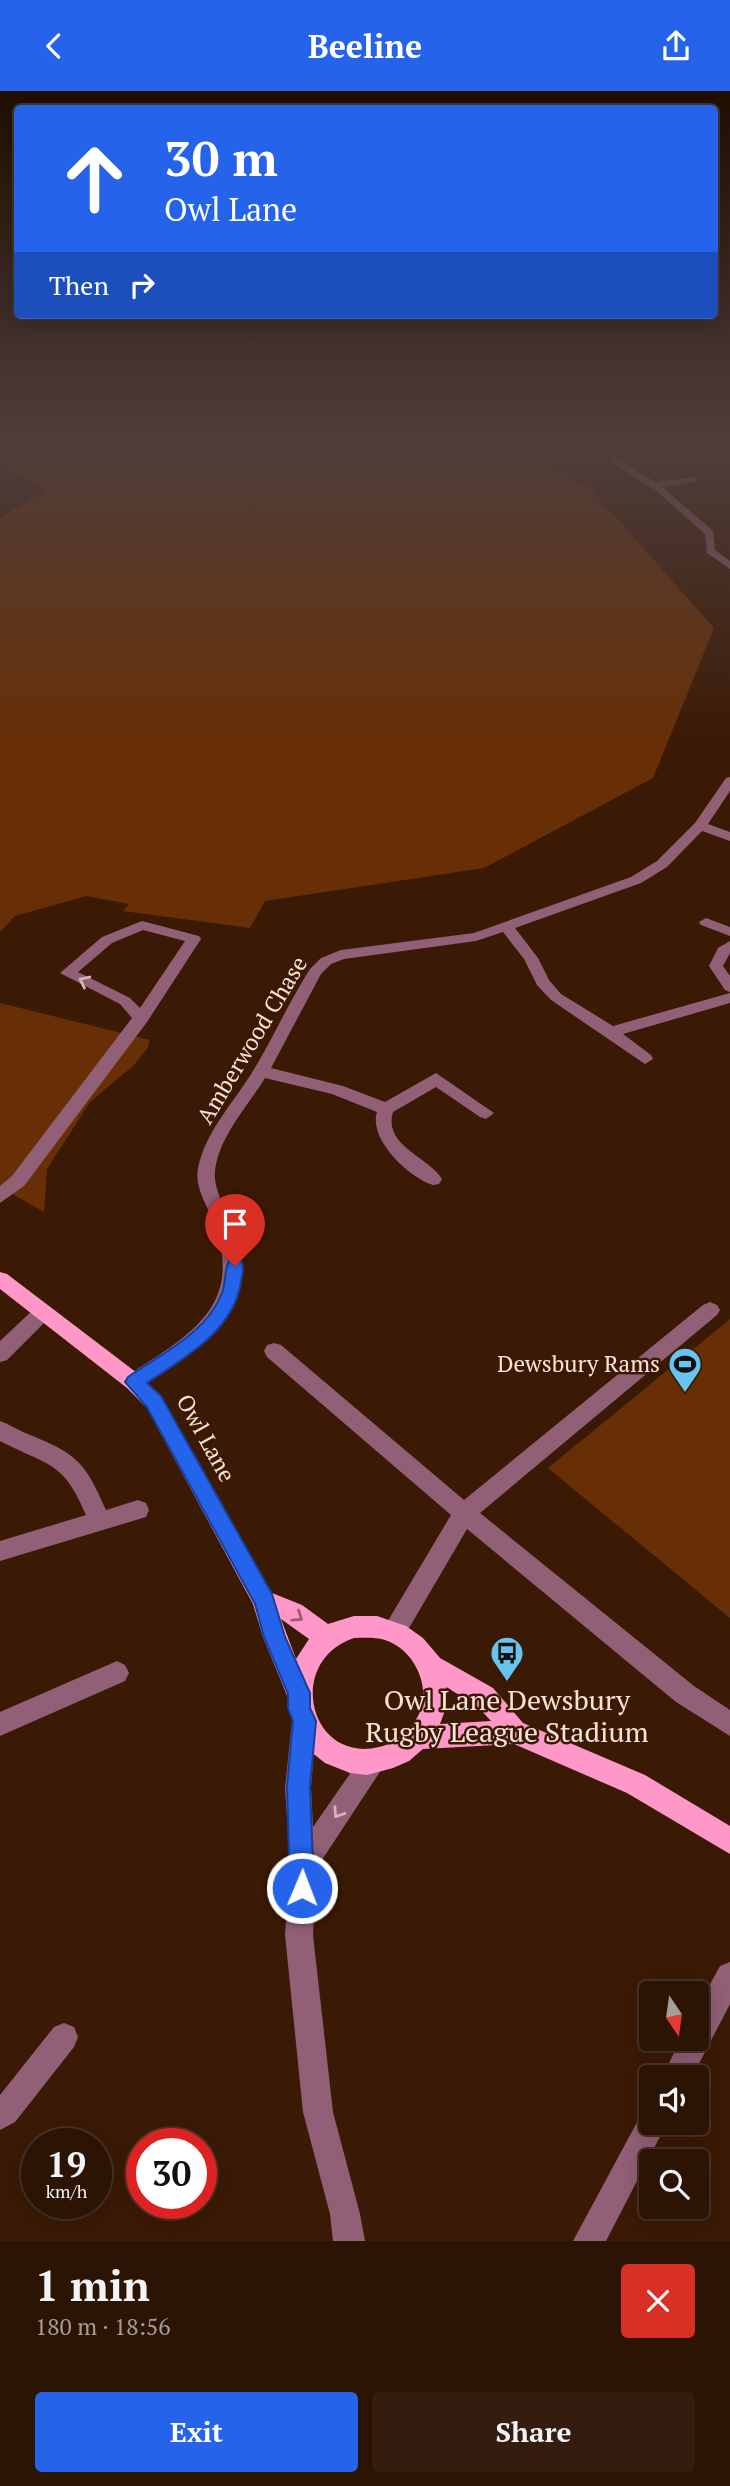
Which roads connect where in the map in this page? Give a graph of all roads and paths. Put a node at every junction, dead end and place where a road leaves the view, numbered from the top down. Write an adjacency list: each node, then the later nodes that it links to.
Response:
1 (710, 546): 2 (street)
2 (730, 566)
3 (730, 782): 4 (street, Amberwood Chase)
4 (700, 826): 5 (street); 7 (street, Amberwood Chase)
5 (730, 837)
6 (706, 922): 8 (street)
7 (508, 927): 13 (street); 15 (street, Amberwood Chase)
8 (730, 932)
9 (730, 945): 10 (street)
10 (730, 987)
11 (730, 998): 13 (street)
12 (141, 1018): 12 (street, one-way to 12); 19 (street)
13 (611, 1032): 14 (street)
14 (645, 1059)
15 (261, 1071): 16 (street); 25 (street, Amberwood Chase)
16 (386, 1109): 17 (street); 18 (street)
17 (486, 1114)
18 (433, 1179)
19 (2, 1189)
20 (0, 1279): 22 (main road, Owl Lane)
21 (710, 1310): 28 (street)
22 (43, 1312): 24 (street); 25 (main road, Owl Lane)
23 (274, 1351): 28 (street)
24 (0, 1355)
25 (134, 1382): 31 (main road, Owl Lane)
26 (0, 1430): 29 (street)
27 (138, 1510): 29 (street)
28 (464, 1513): 32 (street); 39 (street)
29 (100, 1522): 30 (street)
30 (0, 1551)
31 (264, 1601): 33 (main road, one-way to 33); 36 (main road, Owl Lane)
32 (394, 1632): 33 (main road, Owl Lane); 34 (main road)
33 (327, 1639): 36 (main road, Owl Lane)
34 (428, 1664): 40 (main road); 41 (main road, Owl Lane)
35 (117, 1673): 38 (street)
36 (299, 1693): 37 (main road, Owl Lane)
37 (304, 1721): 42 (main road, Owl Lane); 44 (street)
38 (0, 1724)
39 (730, 1724)
40 (514, 1732): 41 (main road); 43 (main road)
41 (419, 1737): 42 (main road, Owl Lane)
42 (374, 1761): 44 (street, one-way to 44)
43 (730, 1841)
44 (303, 1865): 50 (street)
45 (730, 1976): 47 (street)
46 (64, 2037): 48 (street)
47 (682, 2065)
48 (0, 2115)
49 (646, 2135): 51 (street)
50 (349, 2241)
51 (589, 2241)

